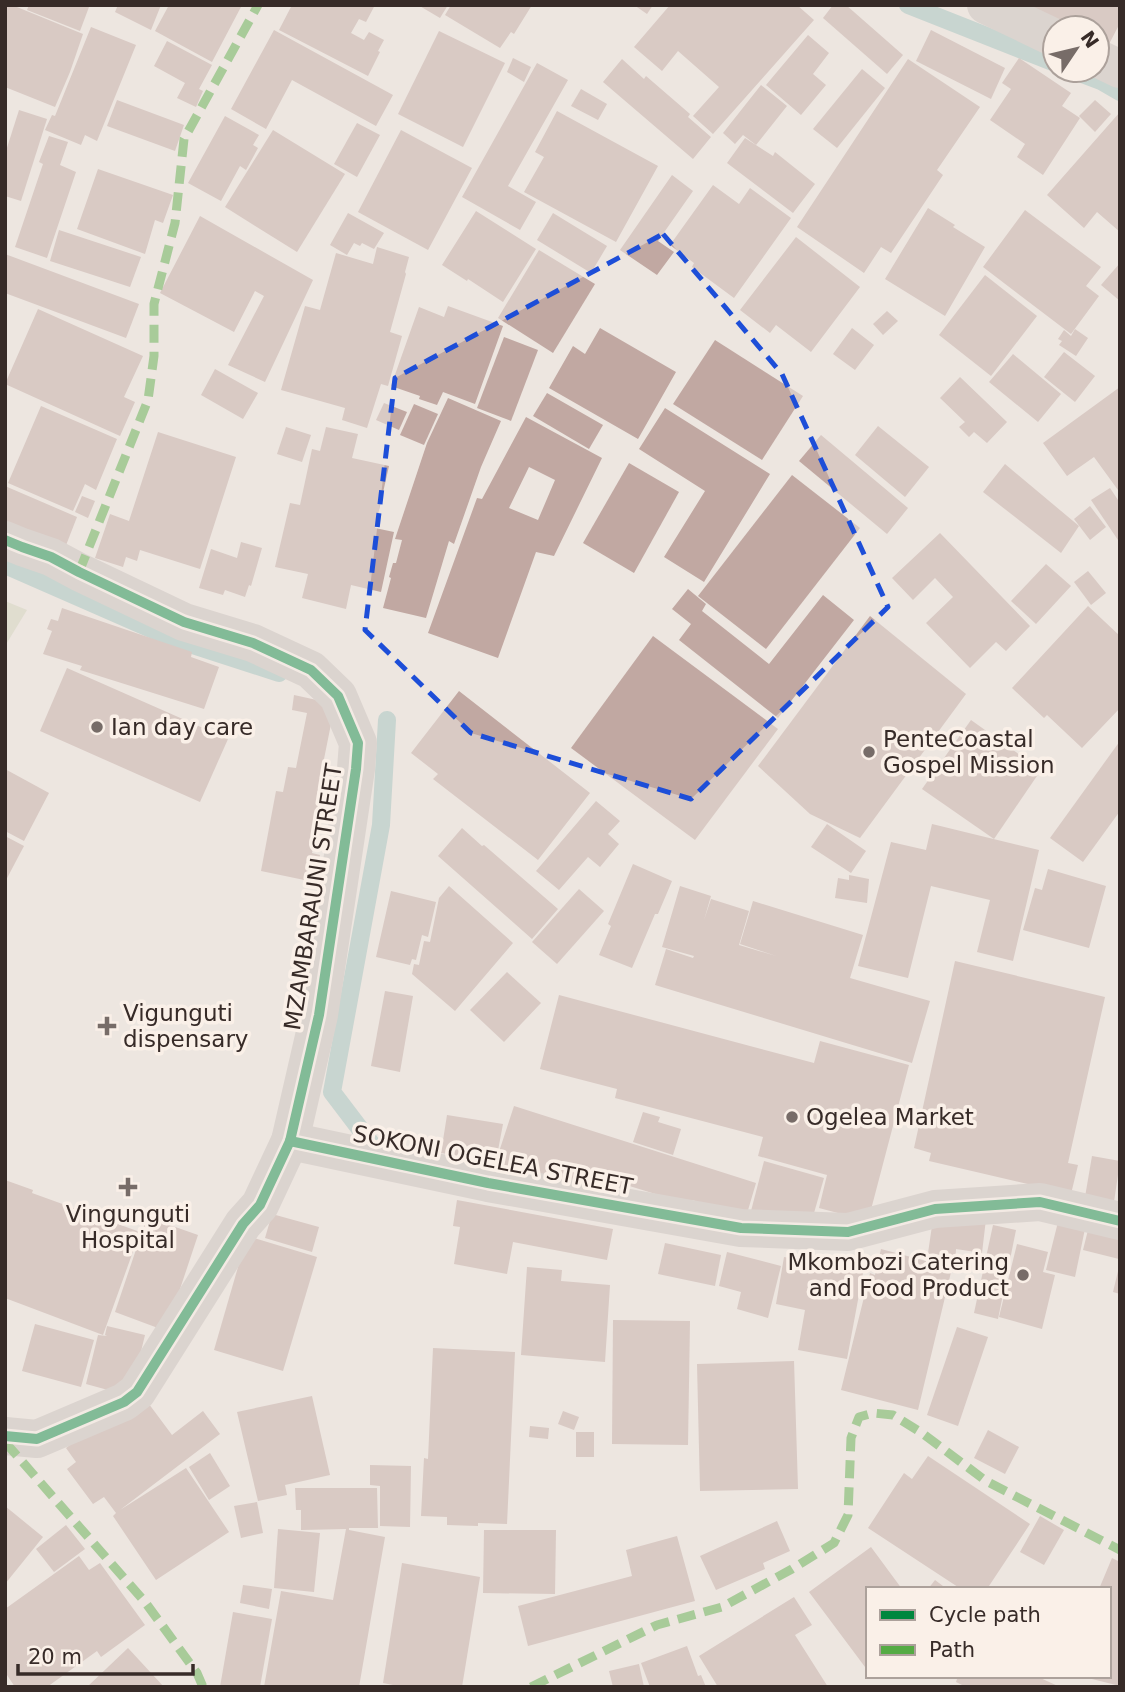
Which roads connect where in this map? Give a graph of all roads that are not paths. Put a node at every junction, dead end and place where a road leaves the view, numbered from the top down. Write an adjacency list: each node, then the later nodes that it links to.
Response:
1 (986, 5): 2 (street)
2 (1041, 31)
3 (5, 540): 4 (street, MZAMBARAUNI STREET)
4 (290, 1141): 5 (street, SOKONI OGELEA STREET); 6 (street)
5 (1120, 1221)
6 (5, 1436)

